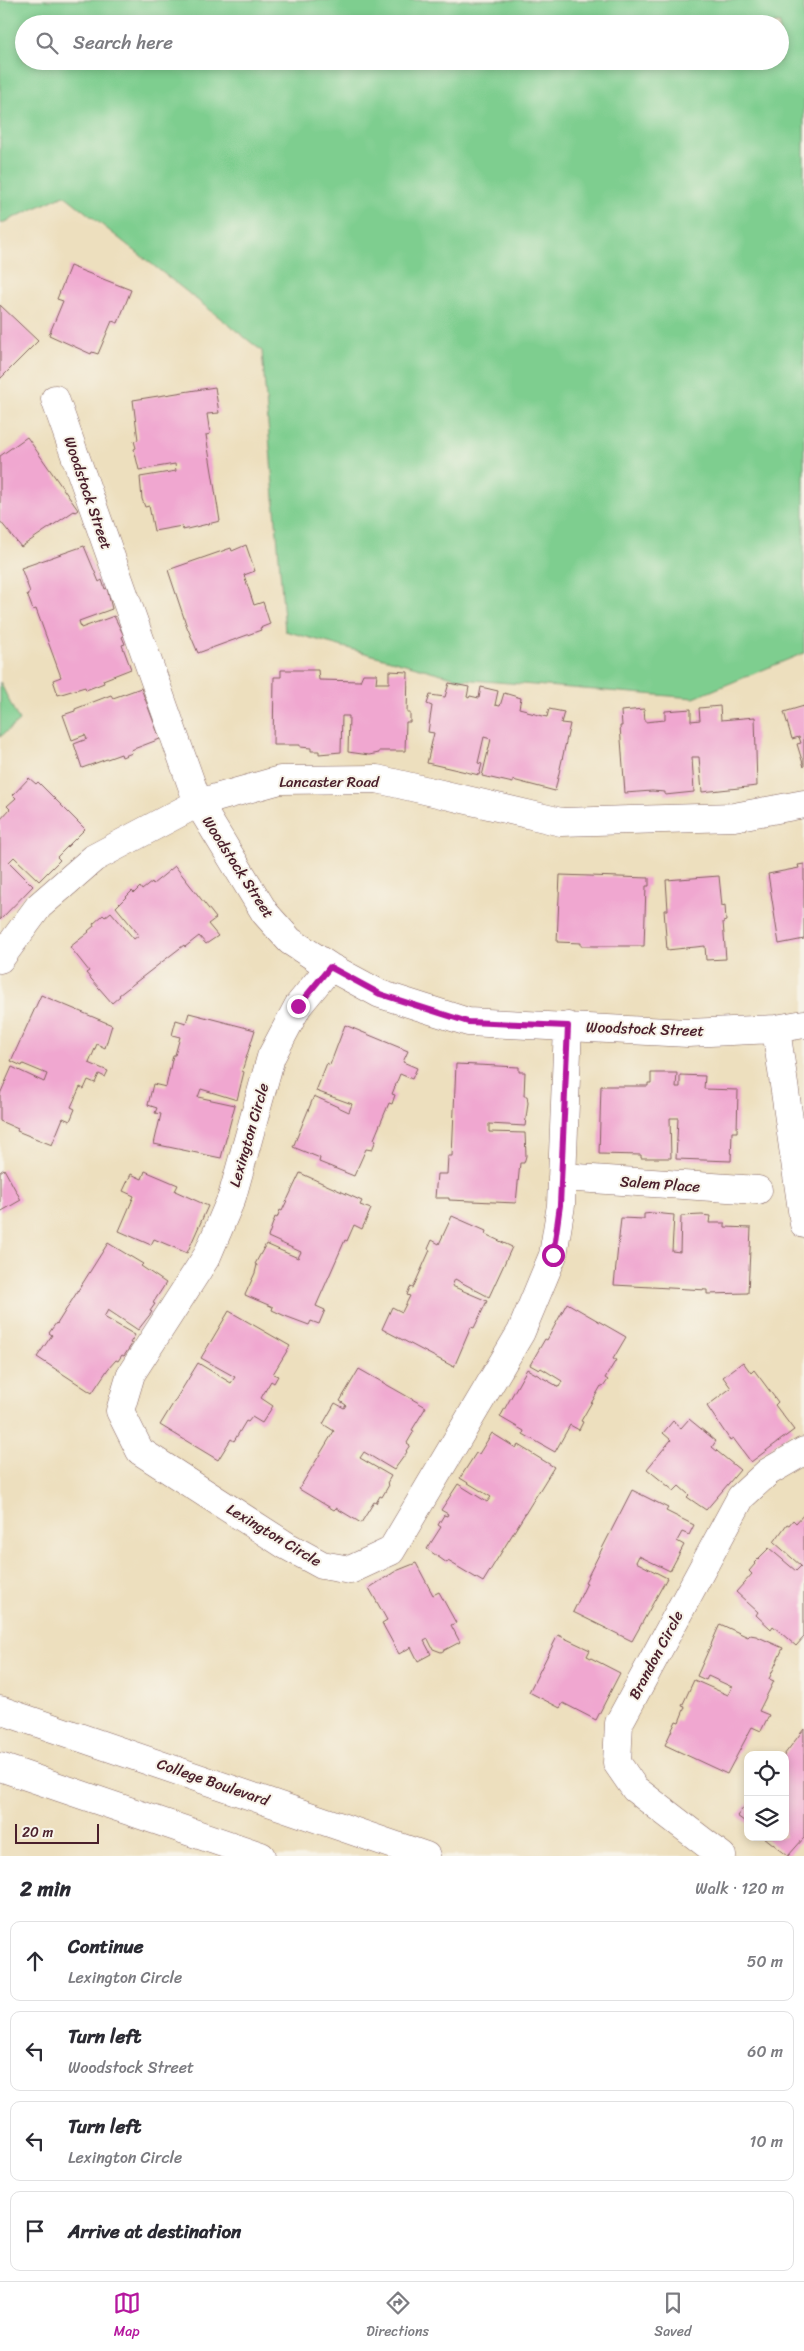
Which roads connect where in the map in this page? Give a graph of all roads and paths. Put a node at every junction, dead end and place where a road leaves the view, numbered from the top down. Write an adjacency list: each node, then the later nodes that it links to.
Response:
1 (55, 399): 2 (street, Woodstock Street)
2 (198, 803): 3 (street, Lancaster Road); 4 (street, Lancaster Road); 5 (street, Woodstock Street)
3 (804, 804)
4 (0, 959)
5 (330, 967): 7 (street, Woodstock Street); 9 (street, Lexington Circle)
6 (804, 1024): 8 (street, Woodstock Street)
7 (568, 1026): 8 (street, Woodstock Street); 9 (street, Lexington Circle)
8 (776, 1029): 11 (street)
9 (562, 1177): 10 (street, Salem Place)
10 (758, 1190)
11 (804, 1224)
12 (804, 1451): 17 (street, Brandon Circle)
13 (0, 1710): 16 (street, College Boulevard)
14 (0, 1767): 15 (street)
15 (261, 1856)
16 (426, 1856)
17 (722, 1856)

